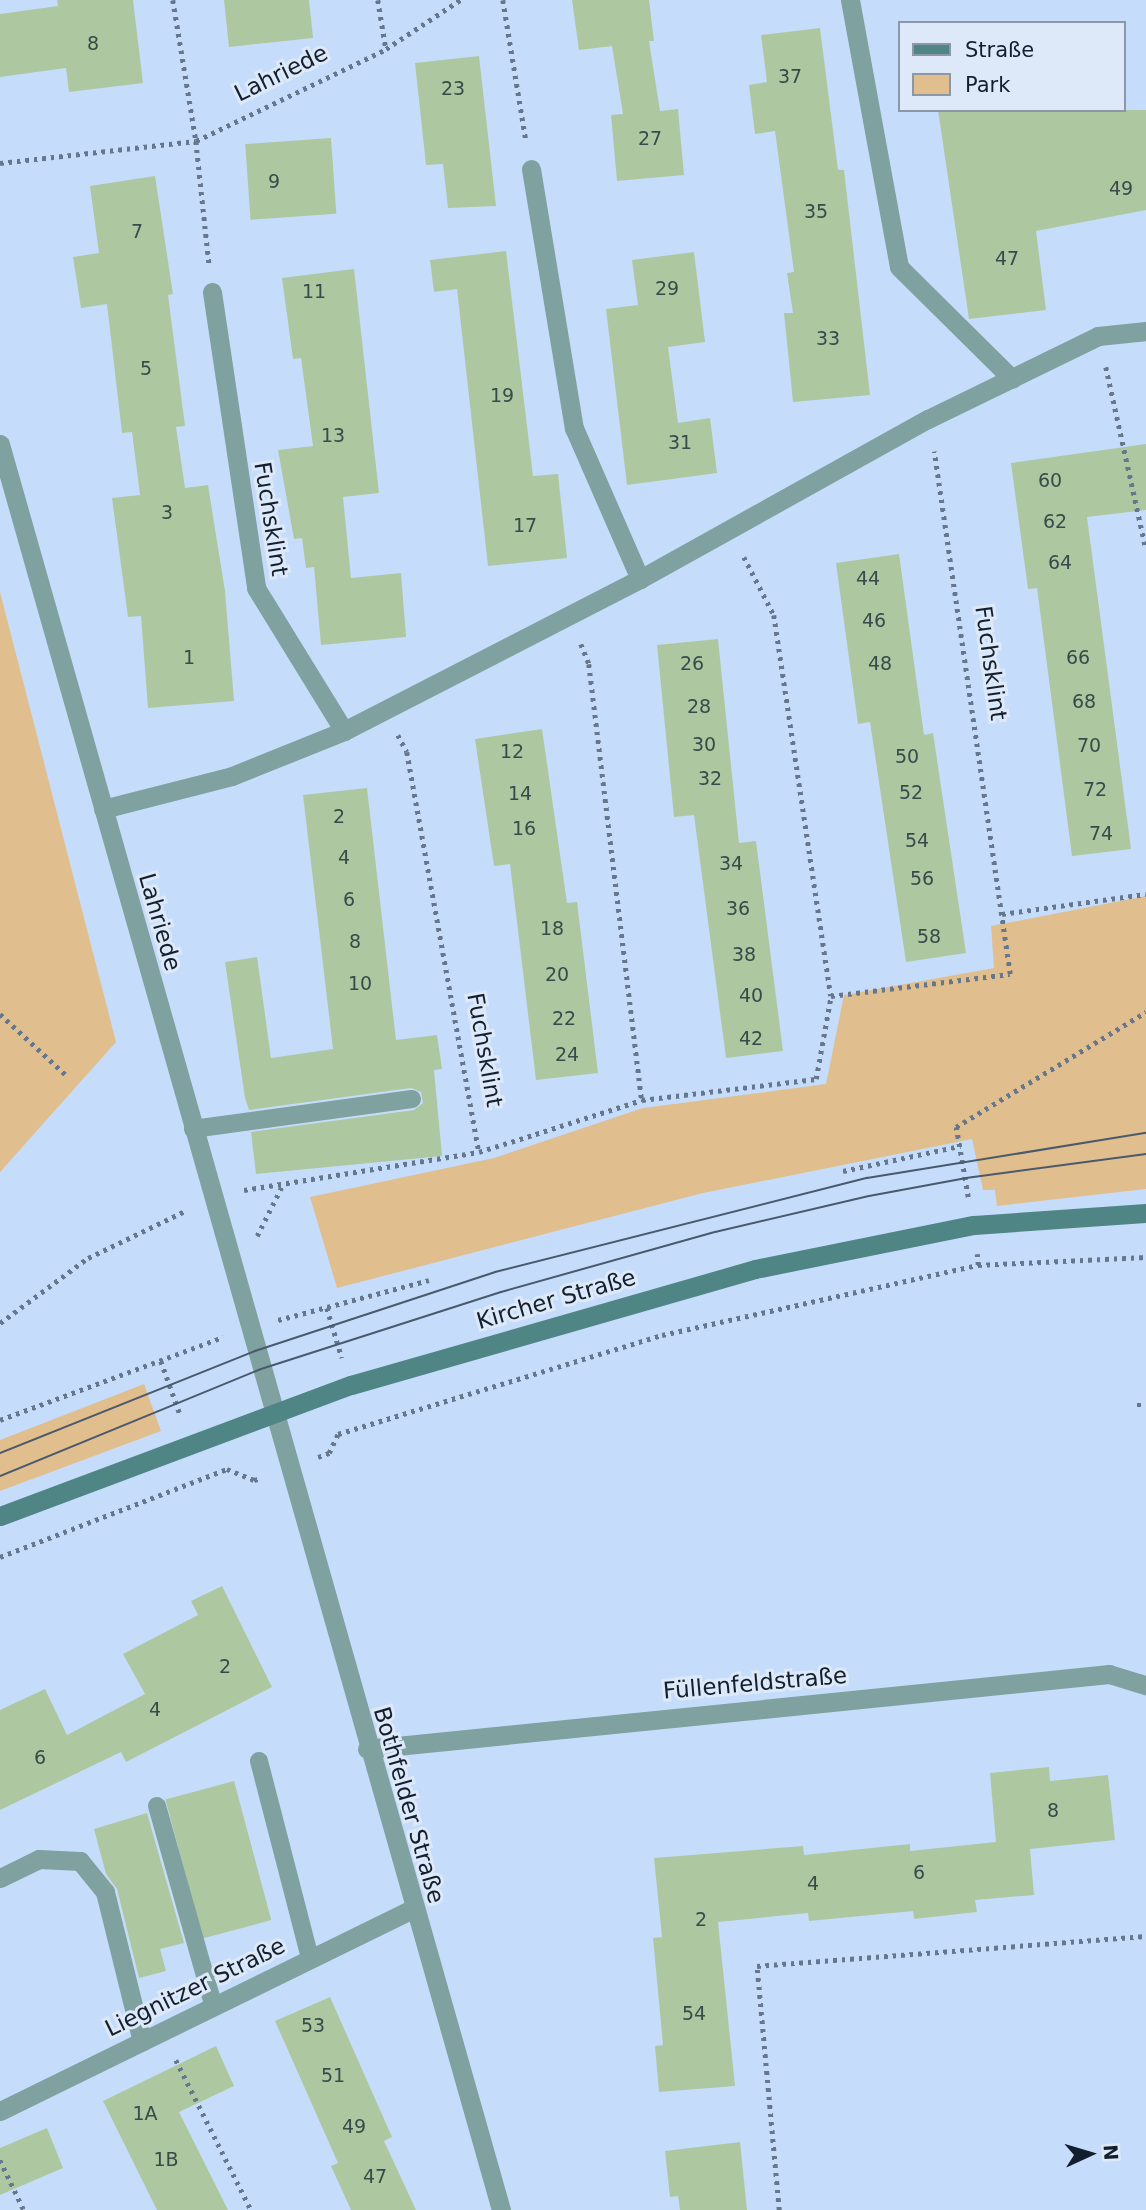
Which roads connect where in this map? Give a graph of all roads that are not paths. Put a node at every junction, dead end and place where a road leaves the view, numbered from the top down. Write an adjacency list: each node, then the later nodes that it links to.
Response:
1 (850, 0): 5 (street)
2 (531, 169): 7 (street)
3 (212, 292): 8 (street, Fuchsklint)
4 (1146, 331): 5 (street)
5 (1012, 379): 7 (street)
6 (0, 444): 9 (street, Lahriede)
7 (639, 579): 8 (street)
8 (344, 732): 9 (street)
9 (103, 809): 11 (street, Lahriede)
10 (412, 1099): 11 (lane)
11 (193, 1129): 13 (street, Lahriede)
12 (1146, 1213): 13 (main road, Kircher Straße)
13 (272, 1414): 14 (main road, Kircher Straße); 16 (street, Bothfelder Straße)
14 (0, 1516)
15 (1146, 1685): 16 (street, Füllenfeldstraße)
16 (367, 1749): 20 (street, Bothfelder Straße)
17 (259, 1761): 21 (lane)
18 (157, 1806): 22 (lane)
19 (0, 1878): 23 (street)
20 (413, 1909): 21 (street, Liegnitzer Straße); 25 (street, Bothfelder Straße)
21 (310, 1958): 22 (street, Liegnitzer Straße)
22 (213, 2004): 23 (street, Liegnitzer Straße)
23 (142, 2042): 24 (street, Liegnitzer Straße)
24 (0, 2111)
25 (501, 2210)

